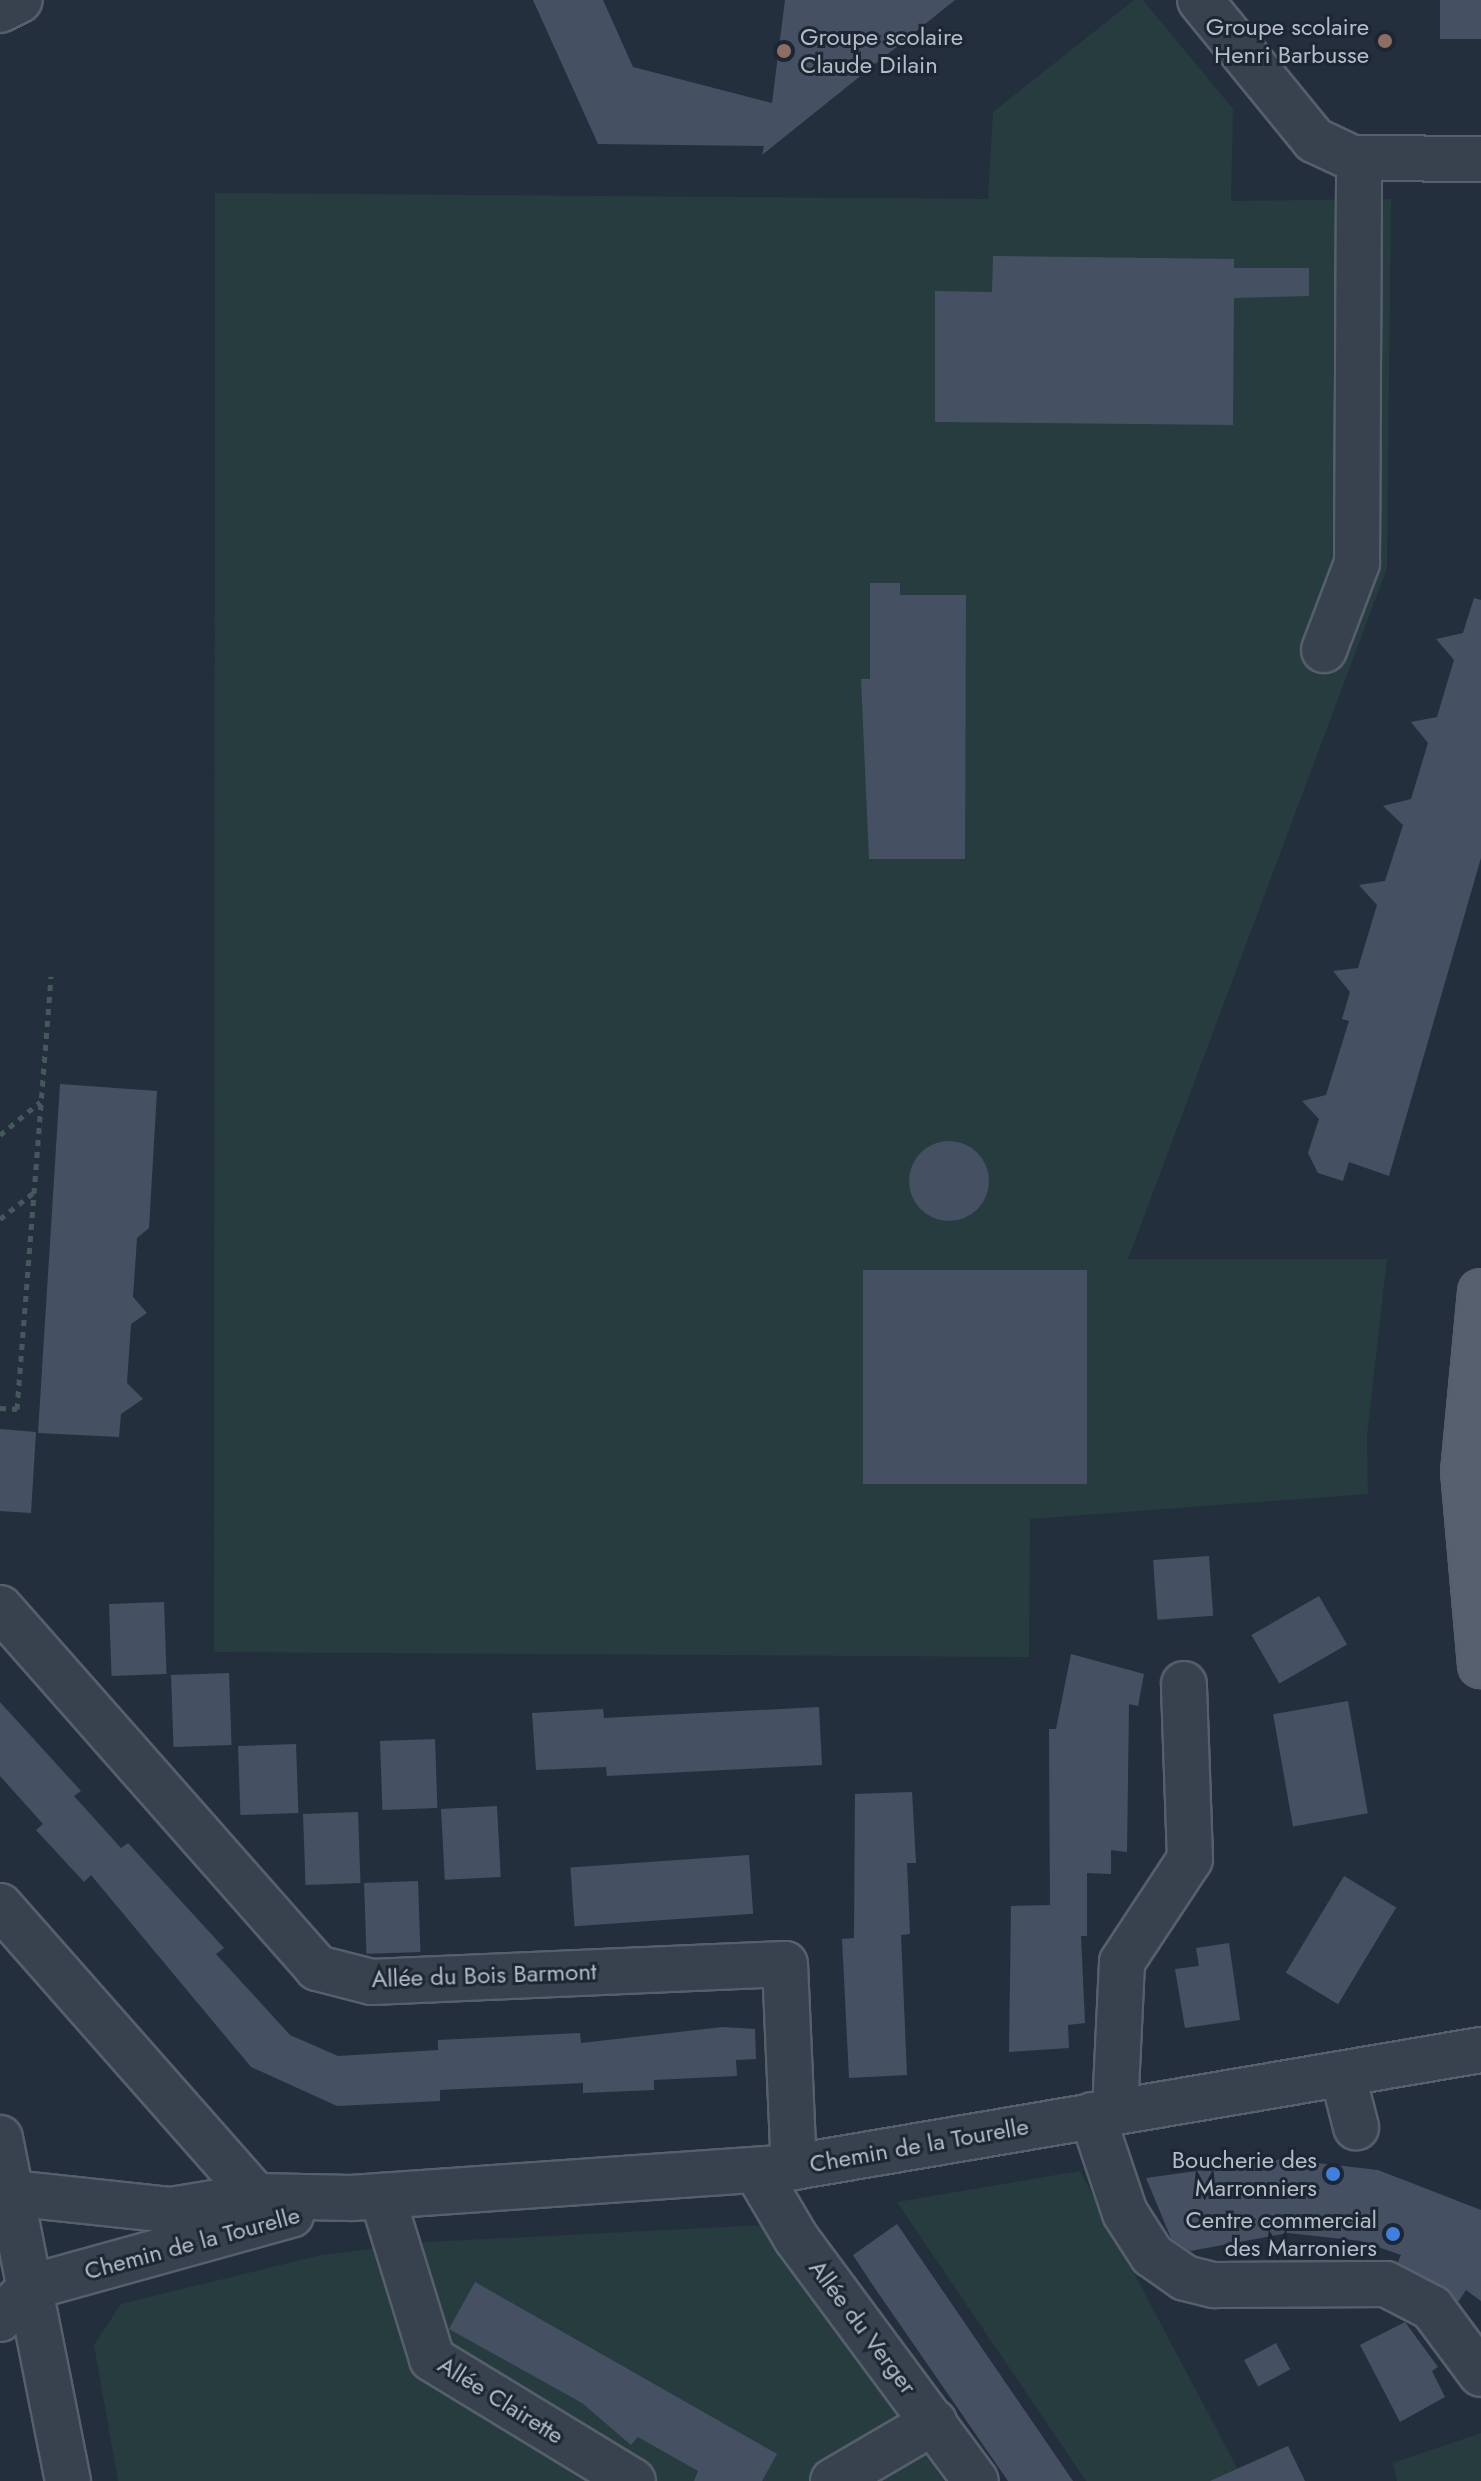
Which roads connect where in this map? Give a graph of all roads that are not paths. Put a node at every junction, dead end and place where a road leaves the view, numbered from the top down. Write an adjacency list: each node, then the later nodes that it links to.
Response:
1 (20, 0): 3 (street)
2 (1200, 0): 4 (street)
3 (0, 10)
4 (1359, 158): 5 (street); 6 (street)
5 (1481, 159)
6 (1324, 650)
7 (1481, 1292): 9 (main road)
8 (0, 1608): 17 (street, Allée du Bois Barmont)
9 (1481, 1665)
10 (1184, 1684): 14 (street)
11 (0, 1906): 19 (street)
12 (1481, 2050): 13 (street, Chemin de la Tourelle)
13 (1343, 2076): 14 (street, Chemin de la Tourelle); 15 (street)
14 (1104, 2113): 17 (street, Chemin de la Tourelle); 23 (street)
15 (1356, 2127)
16 (0, 2138): 18 (street)
17 (775, 2169): 20 (street, Chemin de la Tourelle); 24 (street, Allée du Verger)
18 (11, 2193): 19 (street, Chemin de la Tourelle); 21 (street)
19 (256, 2196): 20 (street, Chemin de la Tourelle)
20 (367, 2197): 21 (street, Chemin de la Tourelle); 26 (street, Allée Clairette)
21 (31, 2287): 22 (street); 25 (street)
22 (0, 2319)
23 (1481, 2374)
24 (934, 2422): 27 (street); 28 (street, Allée du Verger)
25 (68, 2481)
26 (633, 2481)
27 (833, 2481)
28 (976, 2481)

